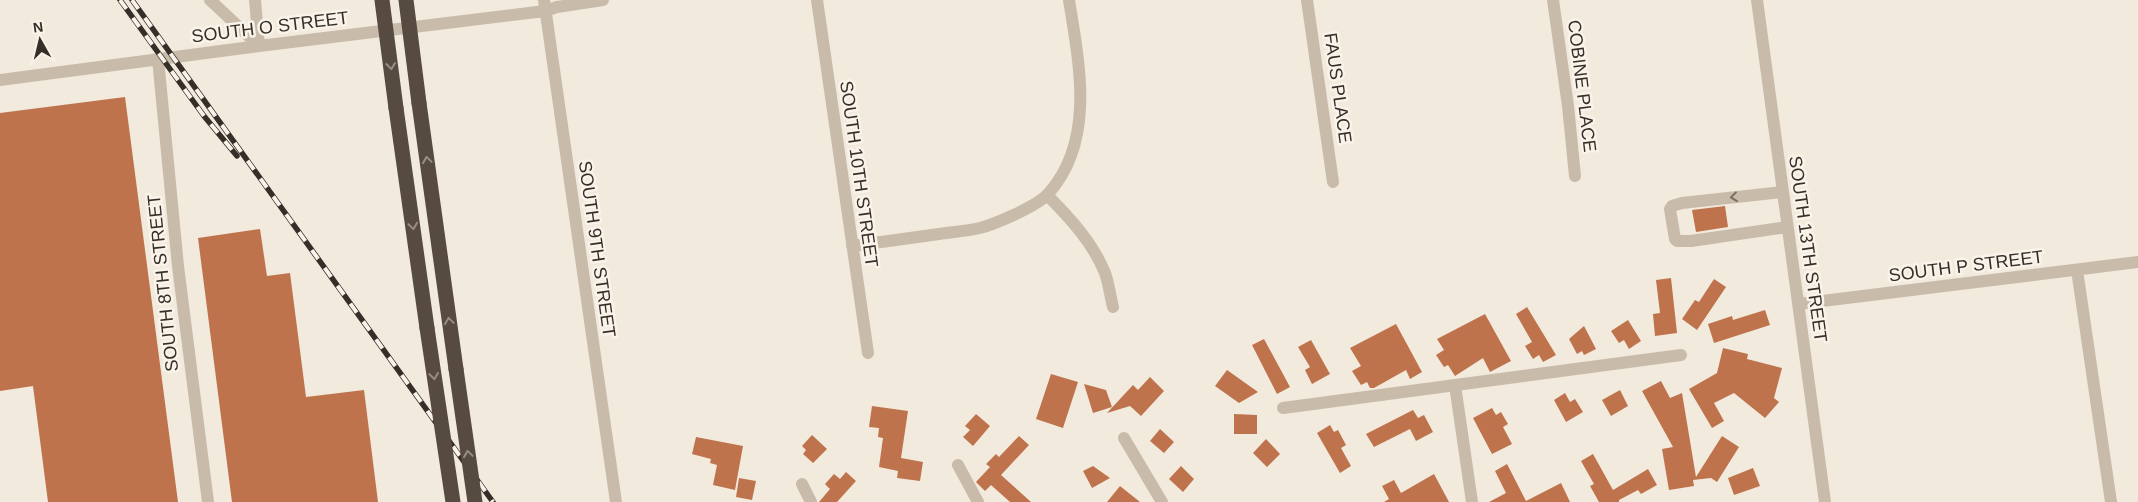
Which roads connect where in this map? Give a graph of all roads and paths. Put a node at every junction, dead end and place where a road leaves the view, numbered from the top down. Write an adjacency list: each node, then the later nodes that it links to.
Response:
1 (210, 0): 12 (street)
2 (255, 0): 12 (street)
3 (382, 0): 33 (highway, one-way to 33, bridge)
4 (406, 0): 34 (highway, one-way to 4, bridge)
5 (603, 0): 11 (street, SOUTH O STREET)
6 (817, 0): 20 (street, SOUTH 10TH STREET)
7 (1069, 0): 18 (street)
8 (1308, 0): 16 (street, FAUS PLACE)
9 (1553, 0): 15 (street, COBINE PLACE)
10 (1757, 0): 17 (street, SOUTH 13TH STREET)
11 (545, 6): 12 (street, SOUTH O STREET); 35 (street, SOUTH 9TH STREET)
12 (259, 46): 13 (street, SOUTH O STREET)
13 (158, 59): 14 (street, SOUTH O STREET); 32 (street, SOUTH 8TH STREET)
14 (0, 80)
15 (1575, 176)
16 (1333, 182)
17 (1783, 192): 19 (street, SOUTH 13TH STREET); 19 (street, one-way to 19)
18 (1047, 195): 20 (street); 24 (street)
19 (1788, 227): 23 (street, SOUTH 13TH STREET)
20 (852, 246): 25 (street, SOUTH 10TH STREET)
21 (2138, 262): 22 (street, SOUTH P STREET)
22 (2076, 270): 23 (street, SOUTH P STREET); 41 (street)
23 (1798, 304): 40 (street, SOUTH 13TH STREET)
24 (1113, 307)
25 (868, 353)
26 (1681, 355): 27 (street)
27 (1455, 385): 28 (street); 39 (street)
28 (1283, 408)
29 (1124, 438): 38 (street)
30 (958, 465): 37 (street)
31 (802, 484): 36 (street)
32 (208, 502)
33 (453, 502)
34 (475, 502)
35 (616, 502)
36 (811, 502)
37 (978, 502)
38 (1162, 502)
39 (1472, 502)
40 (1826, 502)
41 (2111, 502)

